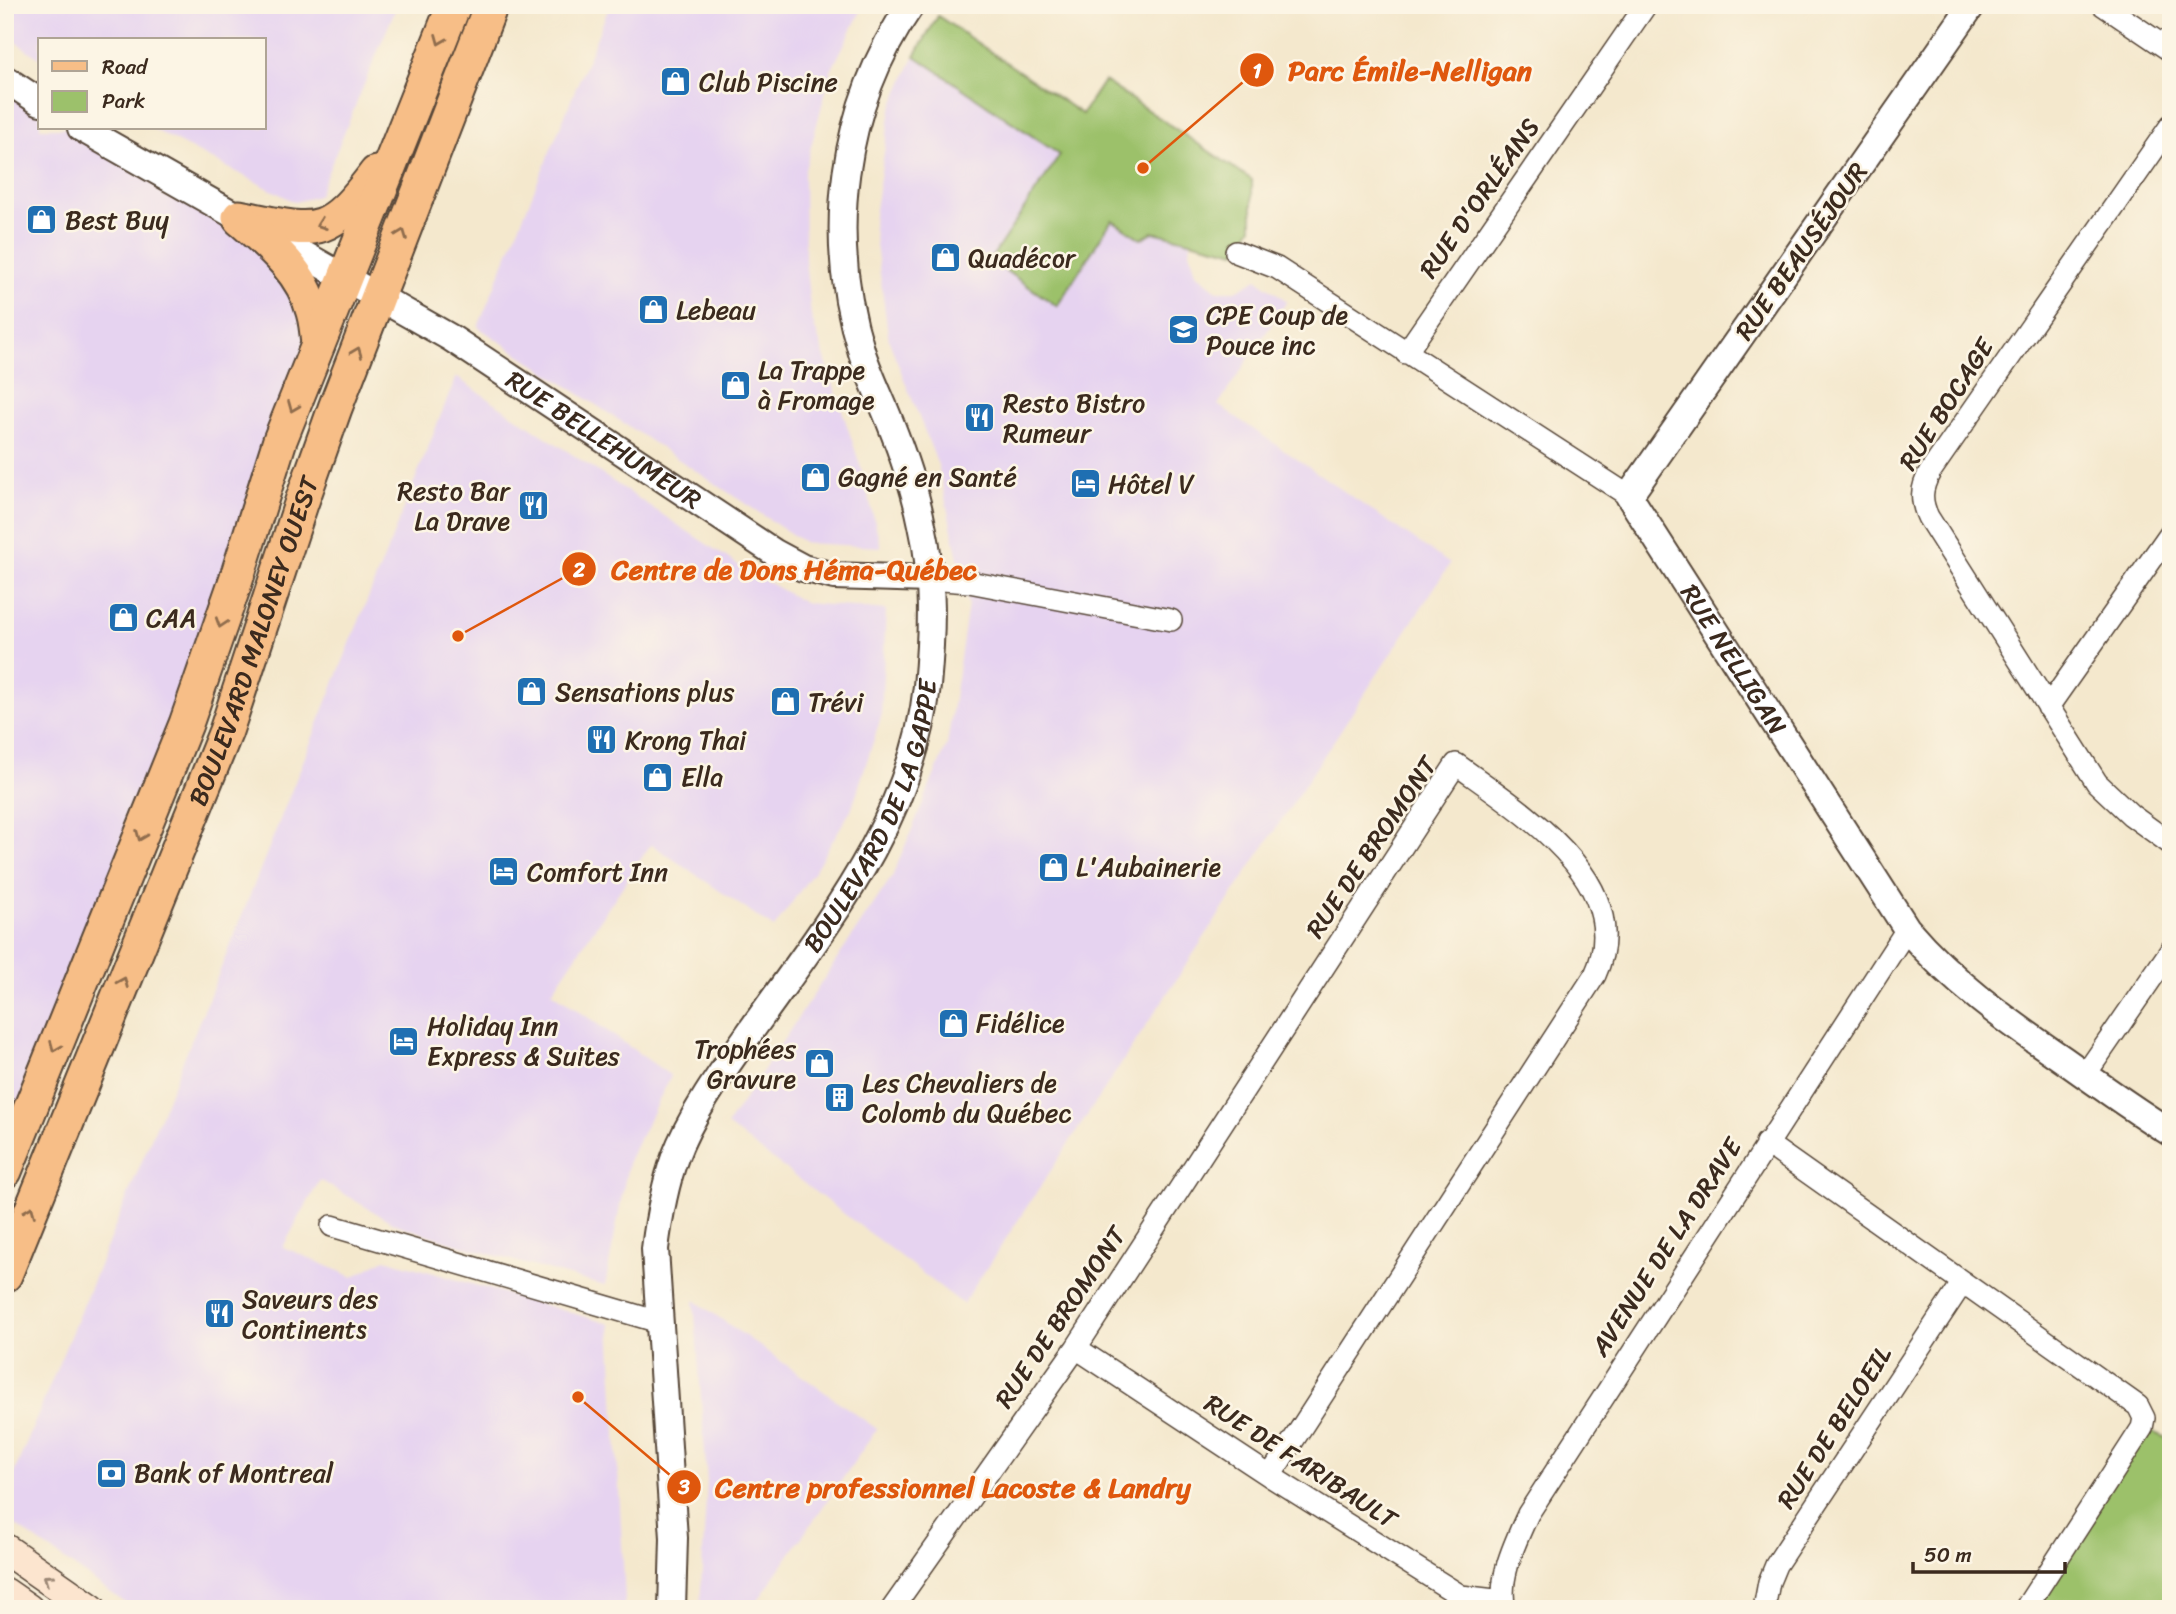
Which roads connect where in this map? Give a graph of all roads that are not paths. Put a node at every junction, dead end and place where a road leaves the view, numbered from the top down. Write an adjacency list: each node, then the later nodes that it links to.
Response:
1 (454, 5): 12 (main road, BOULEVARD MALONEY OUEST, one-way to 12)
2 (491, 5): 16 (main road, BOULEVARD MALONEY OUEST, one-way to 2)
3 (911, 5): 22 (street, BOULEVARD DE LA GAPPE)
4 (1646, 5): 18 (street, RUE D'ORLÉANS)
5 (1972, 5): 19 (street, RUE BEAUSÉJOUR)
6 (2103, 5): 7 (street)
7 (2171, 51)
8 (5, 79): 9 (street)
9 (38, 101)
10 (2171, 125): 24 (street, RUE BOCAGE)
11 (85, 130): 13 (street, RUE BELLEHUMEUR)
12 (400, 140): 13 (main road, one-way to 13); 15 (main road, BOULEVARD MALONEY OUEST)
13 (239, 217): 15 (street, RUE BELLEHUMEUR); 17 (main road)
14 (1236, 252): 18 (street, RUE NELLIGAN)
15 (345, 278): 16 (street, RUE BELLEHUMEUR); 17 (main road, BOULEVARD MALONEY OUEST)
16 (378, 298): 22 (street, RUE BELLEHUMEUR); 28 (main road, BOULEVARD MALONEY OUEST, one-way to 16)
17 (318, 344): 26 (main road, BOULEVARD MALONEY OUEST, one-way to 26)
18 (1406, 353): 19 (street, RUE NELLIGAN)
19 (1629, 496): 27 (street, RUE NELLIGAN)
20 (2171, 532): 21 (street)
21 (2164, 557): 24 (street)
22 (929, 579): 23 (street, RUE BELLEHUMEUR); 37 (street, BOULEVARD DE LA GAPPE)
23 (1171, 620)
24 (2048, 707): 25 (street, RUE BOCAGE)
25 (2171, 844)
26 (103, 929): 28 (main road); 33 (main road, BOULEVARD MALONEY OUEST, one-way to 33)
27 (1907, 929): 30 (street, RUE NELLIGAN); 32 (street, AVENUE DE LA DRAVE)
28 (139, 945): 35 (main road, BOULEVARD MALONEY OUEST, one-way to 28)
29 (2171, 950): 30 (street)
30 (2085, 1075): 31 (street, RUE NELLIGAN)
31 (2171, 1133)
32 (1766, 1143): 36 (street); 42 (street, AVENUE DE LA DRAVE)
33 (5, 1171)
34 (332, 1226): 37 (street)
35 (5, 1275)
36 (1963, 1282): 47 (street, RUE DE BELOEIL); 48 (street)
37 (659, 1322): 45 (street, BOULEVARD DE LA GAPPE)
38 (1076, 1348): 39 (street, RUE DE FARIBAULT); 39 (street, RUE DE BROMONT); 46 (street, RUE DE BROMONT)
39 (1270, 1476): 42 (street, RUE DE FARIBAULT)
40 (5, 1549): 44 (main road, one-way to 40)
41 (5, 1593): 43 (main road)
42 (1504, 1605)
43 (28, 1609)
44 (91, 1609)
45 (672, 1609)
46 (892, 1609)
47 (1764, 1609)
48 (2025, 1609)

